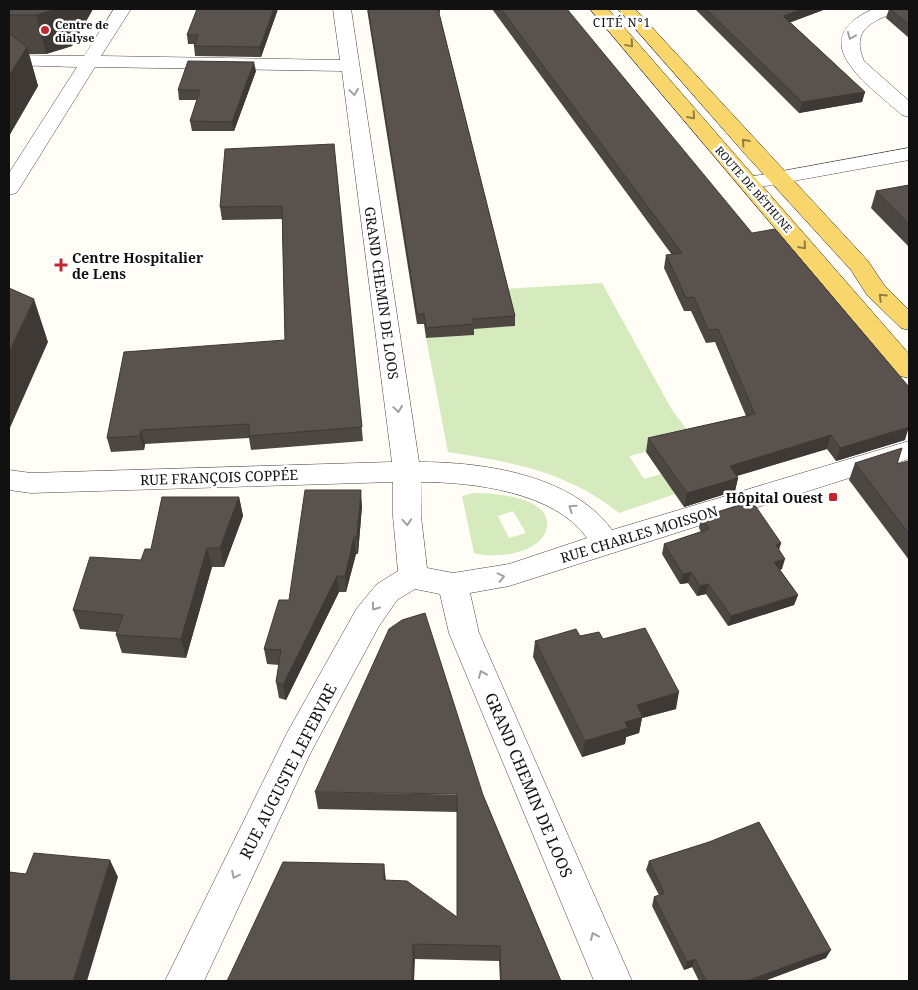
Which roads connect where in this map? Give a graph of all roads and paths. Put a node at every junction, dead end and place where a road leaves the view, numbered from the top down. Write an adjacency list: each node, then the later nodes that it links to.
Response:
1 (122, 9): 7 (street)
2 (342, 9): 8 (street, GRAND CHEMIN DE LOOS)
3 (600, 9): 12 (main road, ROUTE DE BÉTHUNE, one-way to 12)
4 (626, 9): 11 (main road, ROUTE DE BÉTHUNE, one-way to 4)
5 (889, 9): 9 (street, one-way to 9)
6 (9, 60): 7 (street)
7 (87, 62): 8 (street); 13 (street)
8 (351, 66): 17 (street, GRAND CHEMIN DE LOOS, one-way to 17)
9 (909, 111)
10 (909, 154): 11 (street)
11 (778, 178): 12 (street); 14 (main road, ROUTE DE BÉTHUNE, one-way to 11)
12 (749, 183): 15 (main road, ROUTE DE BÉTHUNE, one-way to 15)
13 (9, 189)
14 (909, 323)
15 (909, 370)
16 (909, 450): 19 (street, RUE CHARLES MOISSON)
17 (407, 473): 18 (street, RUE FRANÇOIS COPPÉE); 19 (street, RUE FRANÇOIS COPPÉE, one-way to 17); 20 (street, GRAND CHEMIN DE LOOS, one-way to 20)
18 (16, 485)
19 (606, 543): 21 (street, RUE CHARLES MOISSON, one-way to 19)
20 (413, 578): 21 (street); 22 (street, RUE AUGUSTE LEFEBVRE, one-way to 22)
21 (453, 585): 23 (street, GRAND CHEMIN DE LOOS, one-way to 21)
22 (184, 981)
23 (613, 981)

